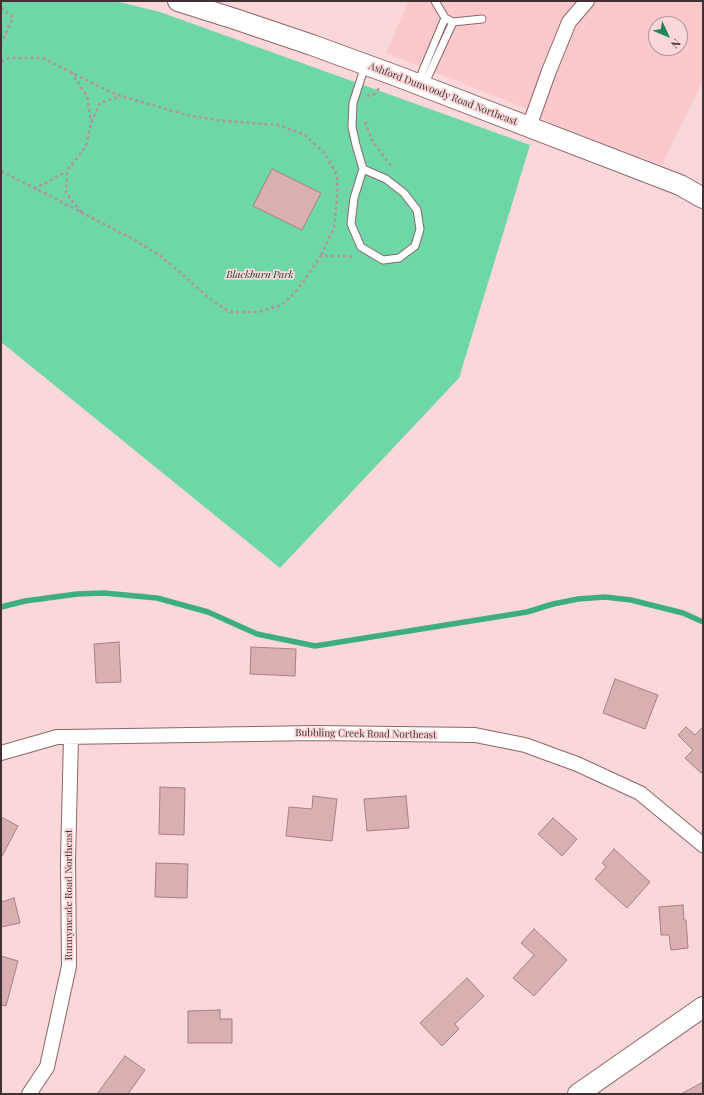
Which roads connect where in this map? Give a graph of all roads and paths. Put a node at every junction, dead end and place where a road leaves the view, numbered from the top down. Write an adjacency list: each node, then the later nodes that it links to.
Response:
1 (178, 1): 10 (main road, Ashford Dunwoody Road Northeast)
2 (435, 1): 5 (lane)
3 (587, 1): 15 (street)
4 (1, 8): 8 (path)
5 (445, 18): 7 (lane); 12 (lane)
6 (482, 19): 7 (lane)
7 (453, 22): 12 (lane)
8 (1, 44)
9 (1, 61): 11 (path)
10 (365, 64): 12 (main road, Ashford Dunwoody Road Northeast); 16 (lane)
11 (70, 71): 13 (path); 14 (path)
12 (420, 85): 15 (main road, Ashford Dunwoody Road Northeast)
13 (121, 96): 14 (path); 21 (path)
14 (91, 123): 17 (path)
15 (529, 127): 19 (main road, Ashford Dunwoody Road Northeast)
16 (363, 169): 16 (lane)
17 (67, 171): 18 (path); 20 (path)
18 (34, 189)
19 (703, 198)
20 (81, 213)
21 (321, 256)
22 (71, 737): 23 (street, Bubbling Creek Road Northeast); 24 (street, Bubbling Creek Road Northeast); 27 (street, Runnymeade Road Northeast)
23 (1, 753)
24 (703, 845)
25 (703, 1007): 26 (main road)
26 (586, 1092)
27 (29, 1094)

